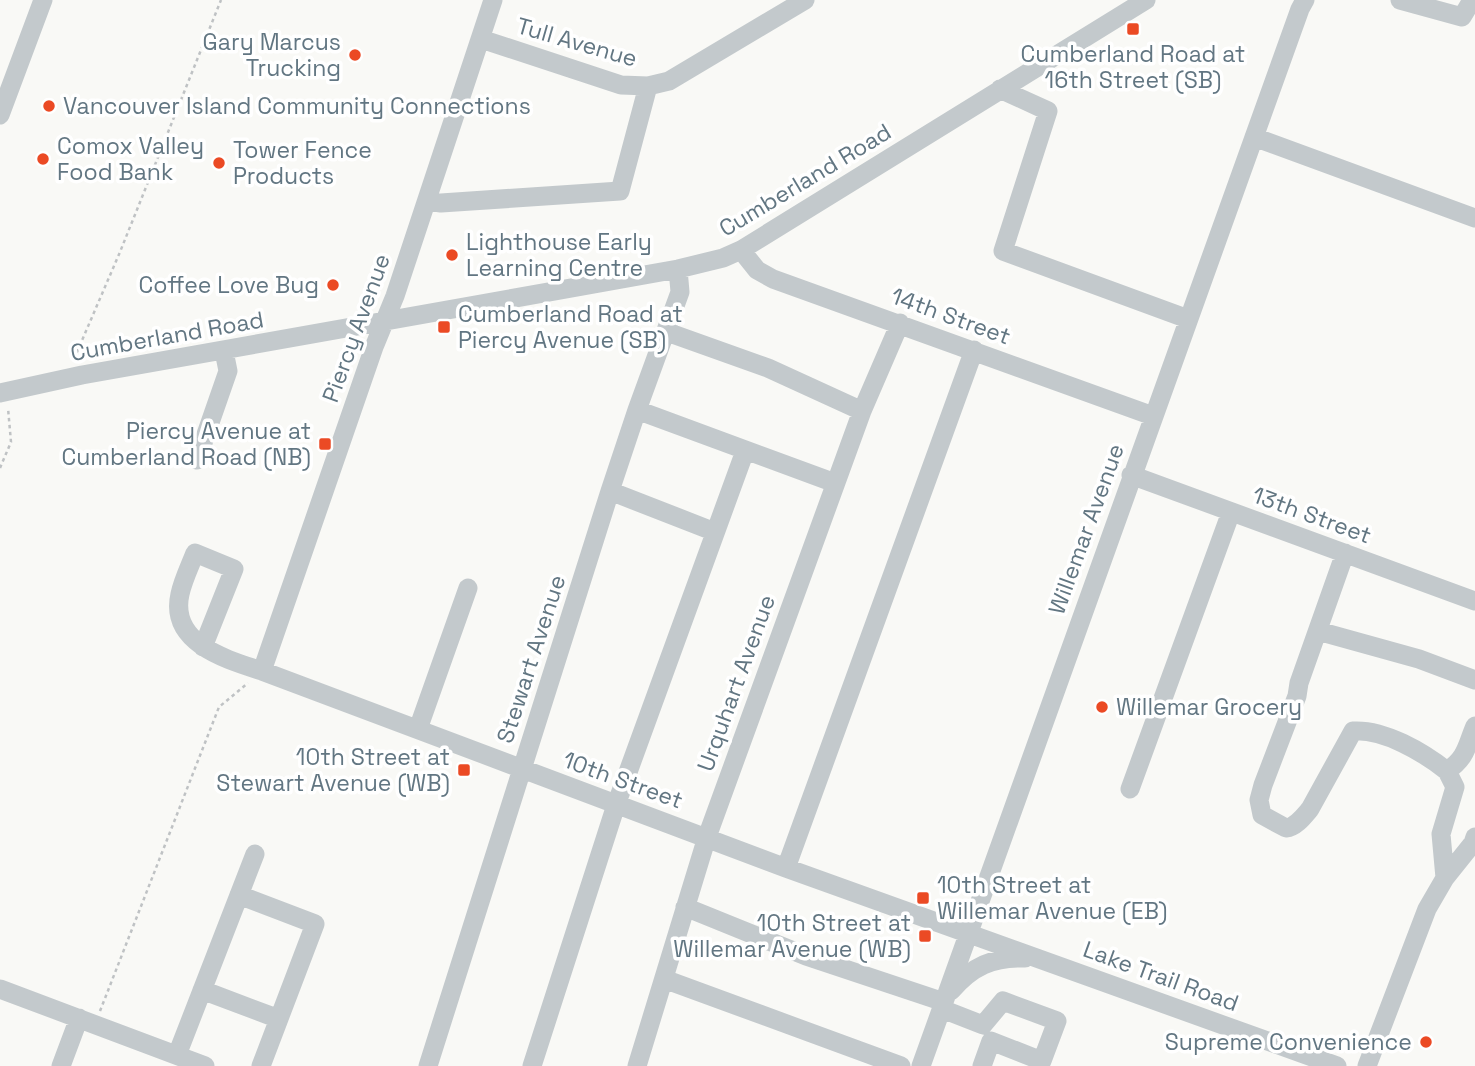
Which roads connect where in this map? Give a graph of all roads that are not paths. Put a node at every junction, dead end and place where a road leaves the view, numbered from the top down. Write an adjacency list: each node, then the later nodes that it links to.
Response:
1 (43, 0): 12 (street)
2 (493, 0): 9 (street, Piercy Avenue)
3 (805, 0): 8 (street, Tull Avenue)
4 (1146, 0): 11 (street, Cumberland Road)
5 (1400, 0): 6 (street)
6 (1472, 0)
7 (1302, 3): 13 (street, Willemar Avenue)
8 (778, 7): 10 (street, Tull Avenue)
9 (481, 39): 10 (street, Tull Avenue); 14 (street, Piercy Avenue)
10 (648, 86): 14 (street)
11 (1000, 89): 16 (street, Cumberland Road); 18 (street)
12 (0, 114)
13 (1254, 137): 15 (street); 18 (street, Willemar Avenue)
14 (427, 201): 19 (street, Piercy Avenue)
15 (1475, 218)
16 (741, 250): 17 (street, Cumberland Road); 20 (street, 14th Street)
17 (678, 269): 19 (street, Cumberland Road); 21 (street, Stewart Avenue)
18 (1188, 319): 27 (street, Willemar Avenue)
19 (384, 321): 23 (street, Cumberland Road); 40 (street, Piercy Avenue)
20 (900, 323): 22 (street, 14th Street); 26 (street, Urquhart Avenue)
21 (667, 332): 25 (street, Stewart Avenue); 26 (street)
22 (974, 350): 27 (street, 14th Street); 51 (street)
23 (224, 351): 24 (street, Cumberland Road); 29 (street)
24 (2, 396)
25 (636, 410): 28 (street); 32 (street, Stewart Avenue)
26 (862, 411): 31 (street, Urquhart Avenue)
27 (1153, 416): 30 (street, Willemar Avenue)
28 (745, 451): 31 (street); 34 (street)
29 (197, 460)
30 (1131, 475): 33 (street, 13th Street); 55 (street, Willemar Avenue)
31 (835, 483): 48 (street, Urquhart Avenue)
32 (610, 491): 34 (street); 44 (street, Stewart Avenue)
33 (1231, 512): 35 (street, 13th Street); 46 (street)
34 (715, 532): 47 (street)
35 (1345, 553): 37 (street, 13th Street); 38 (street)
36 (468, 587): 43 (street)
37 (1475, 601)
38 (1318, 631): 41 (street); 45 (street)
39 (203, 648): 40 (street, 10th Street)
40 (262, 671): 43 (street, 10th Street)
41 (1475, 680)
42 (1475, 726): 45 (street)
43 (418, 729): 44 (street, 10th Street)
44 (522, 768): 47 (street, 10th Street); 68 (street, Stewart Avenue)
45 (1447, 771): 52 (street)
46 (1130, 789)
47 (616, 805): 48 (street, 10th Street); 69 (street)
48 (707, 837): 51 (street, 10th Street); 54 (street, Urquhart Avenue)
49 (1475, 837): 52 (street)
50 (255, 854): 53 (street)
51 (786, 868): 55 (street, 10th Street)
52 (1459, 871): 75 (street)
53 (239, 895): 59 (street); 61 (street)
54 (685, 907): 57 (street, Urquhart Avenue); 60 (street)
55 (967, 933): 56 (street, Lake Trail Road); 60 (street, Willemar Avenue)
56 (1037, 958): 60 (street); 74 (street, Lake Trail Road)
57 (664, 979): 64 (street); 70 (street, Urquhart Avenue)
58 (0, 989): 62 (street)
59 (202, 990): 61 (street); 63 (street)
60 (944, 1003): 72 (street, Willemar Avenue); 73 (street)
61 (279, 1019): 67 (street)
62 (87, 1021): 63 (street); 65 (street)
63 (171, 1058): 66 (street)
64 (893, 1063): 71 (street)
65 (61, 1066)
66 (205, 1066)
67 (261, 1066)
68 (428, 1066)
69 (532, 1066)
70 (636, 1066)
71 (866, 1066)
72 (921, 1066)
73 (982, 1066)
74 (1338, 1066)
75 (1367, 1066)

